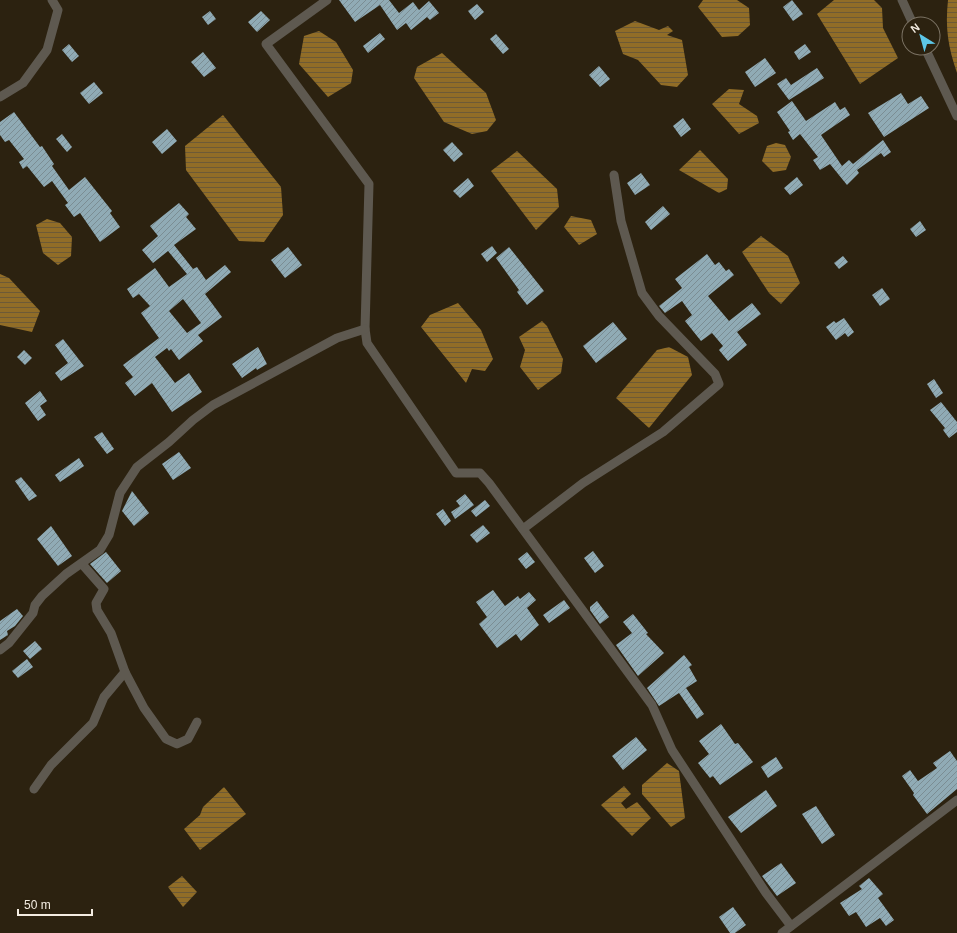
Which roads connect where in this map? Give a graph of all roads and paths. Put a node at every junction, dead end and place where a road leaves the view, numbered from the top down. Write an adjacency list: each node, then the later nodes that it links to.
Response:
1 (52, 0): 6 (street)
2 (327, 0): 9 (street)
3 (902, 0): 4 (street)
4 (909, 16)
5 (928, 56): 7 (street)
6 (0, 97)
7 (957, 116)
8 (614, 175): 10 (street)
9 (365, 329): 10 (street); 11 (street)
10 (523, 529): 17 (street)
11 (82, 564): 12 (street); 13 (street)
12 (0, 650)
13 (125, 672): 14 (street); 15 (street)
14 (197, 722)
15 (34, 789)
16 (957, 800): 17 (street)
17 (791, 926): 18 (street)
18 (782, 933)

